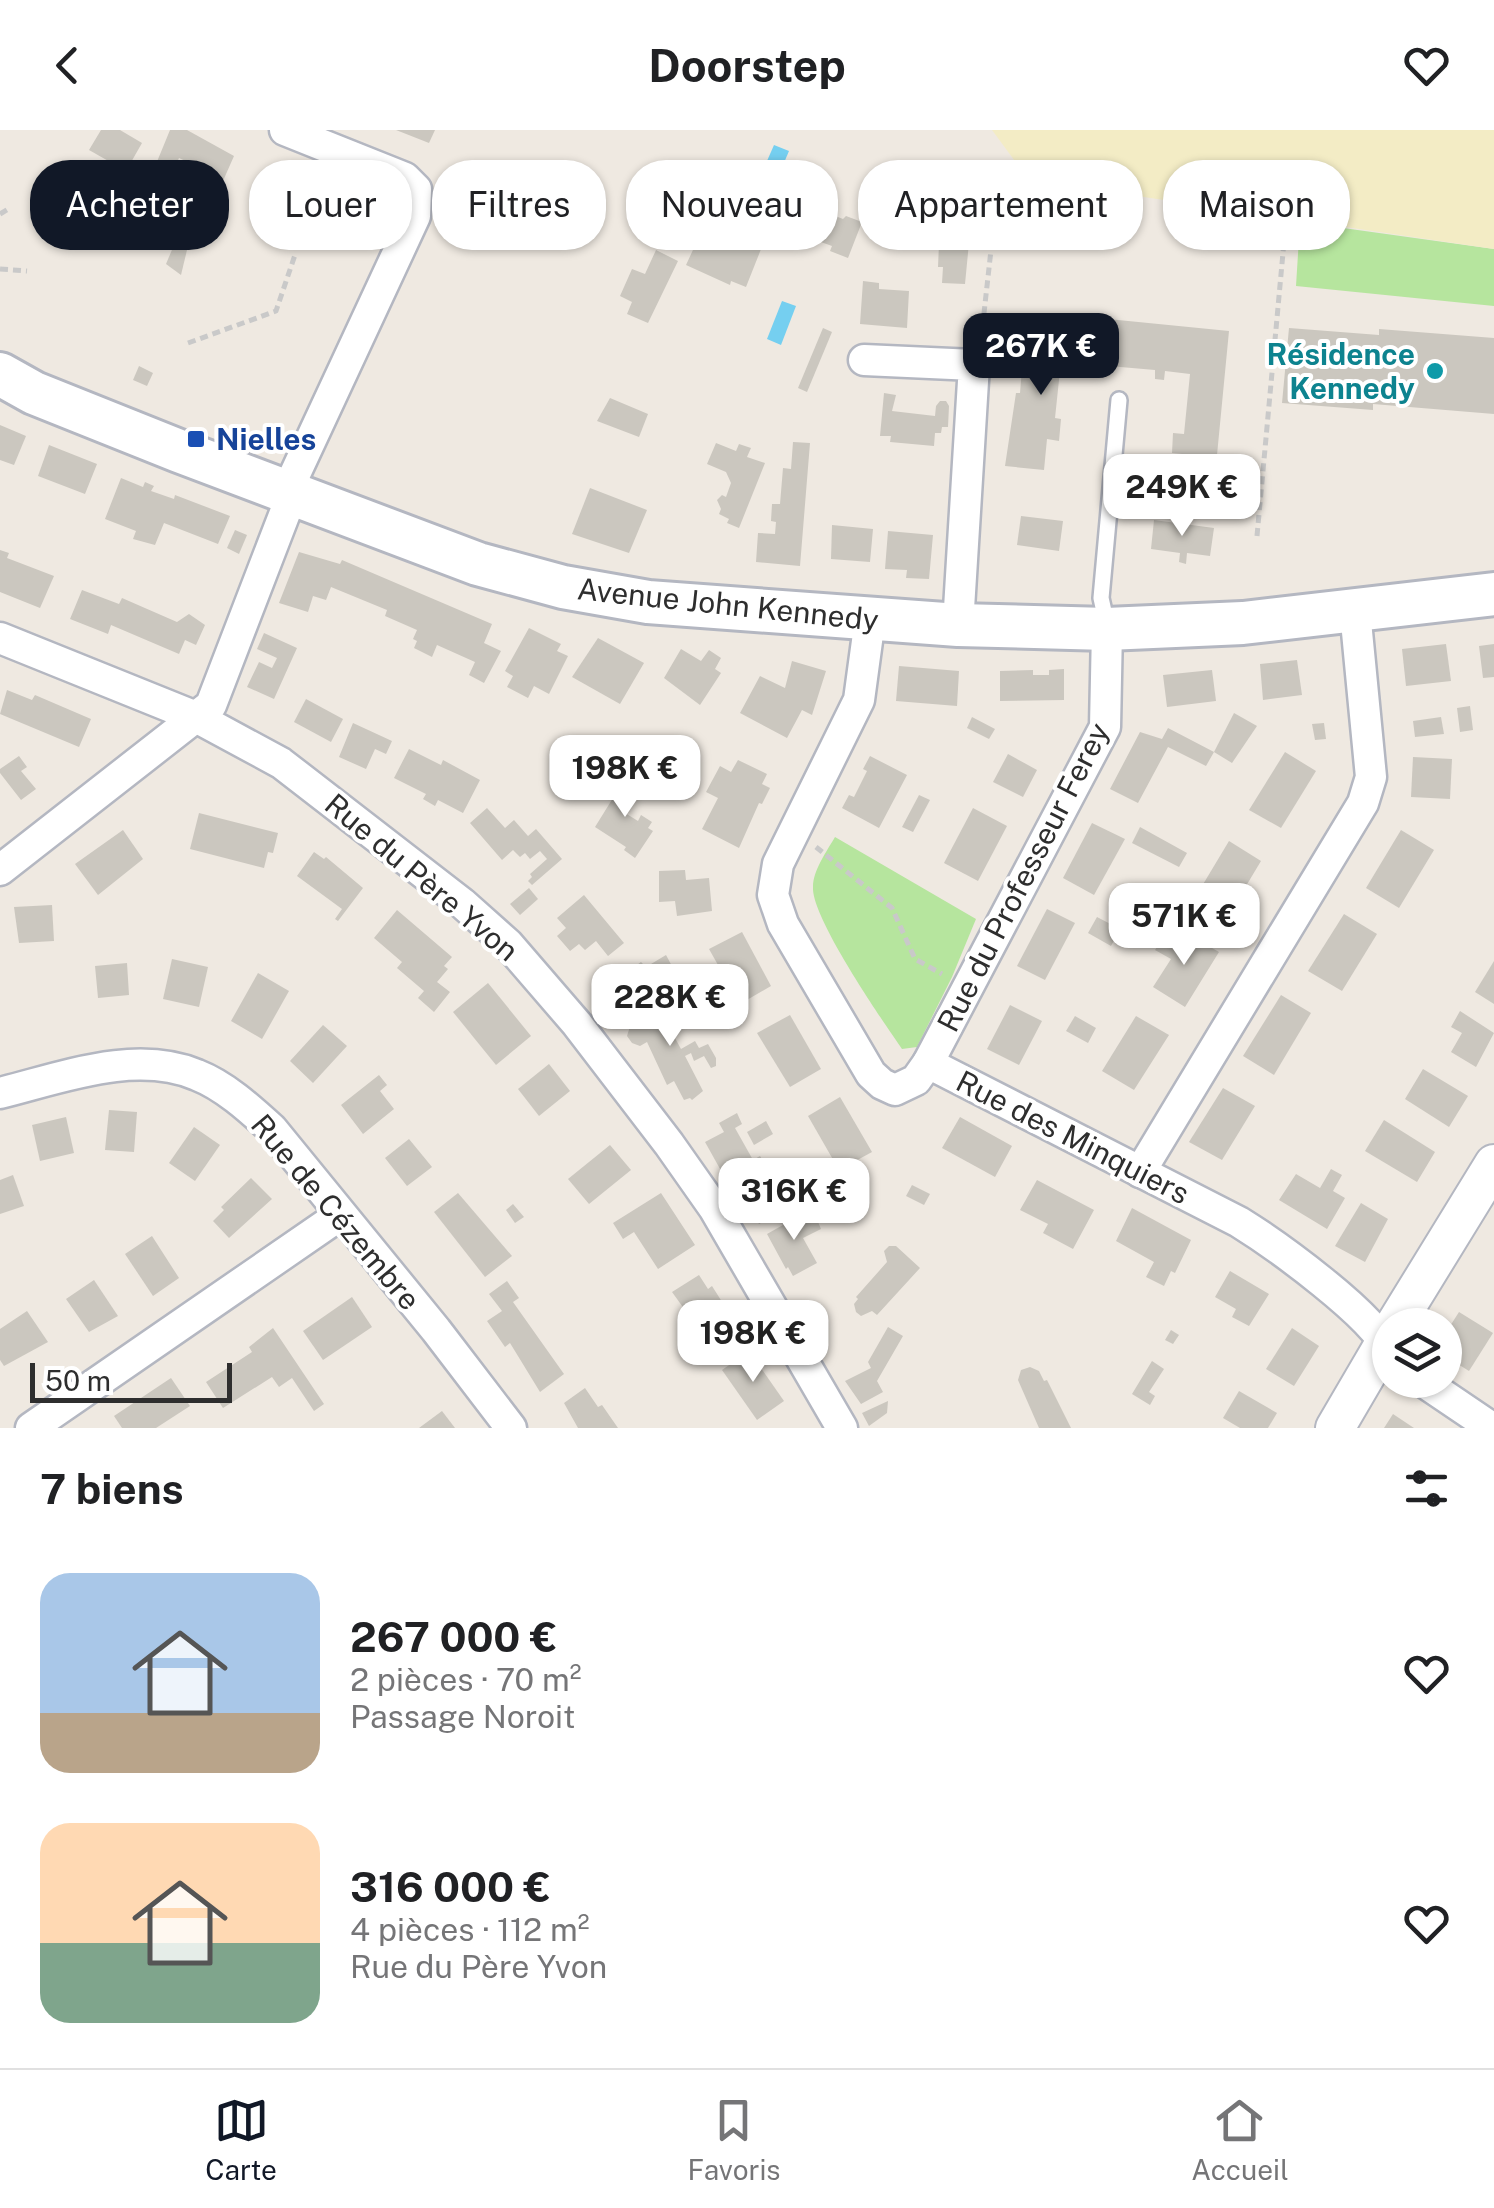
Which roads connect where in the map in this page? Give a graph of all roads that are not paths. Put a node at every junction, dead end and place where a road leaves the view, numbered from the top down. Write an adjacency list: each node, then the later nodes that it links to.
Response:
1 (286, 130): 5 (street)
2 (864, 360): 9 (street)
3 (0, 374): 5 (main road, Avenue John Kennedy)
4 (1119, 400): 10 (lane)
5 (288, 490): 8 (main road, Avenue John Kennedy); 12 (street)
6 (1494, 594): 7 (main road, Avenue John Kennedy)
7 (1355, 611): 10 (main road, Avenue John Kennedy); 16 (street)
8 (870, 619): 9 (main road, Avenue John Kennedy); 14 (street, Rue des Minquiers)
9 (958, 625): 10 (main road, Avenue John Kennedy)
10 (1107, 629): 14 (street, Rue du Professeur Ferey)
11 (0, 638): 12 (street, Rue du Père Yvon)
12 (196, 717): 13 (street); 25 (street, Rue du Père Yvon)
13 (0, 870)
14 (928, 1063): 16 (street, Rue des Minquiers)
15 (0, 1093): 18 (street, Rue de Cézembre)
16 (1140, 1172): 20 (street, Rue des Minquiers)
17 (1490, 1180): 19 (street)
18 (340, 1215): 23 (street); 24 (street, Rue de Cézembre)
19 (1409, 1308)
20 (1372, 1323)
21 (1372, 1367): 26 (street)
22 (1448, 1398): 27 (street)
23 (31, 1428)
24 (510, 1428)
25 (842, 1428)
26 (1335, 1428)
27 (1492, 1428)

